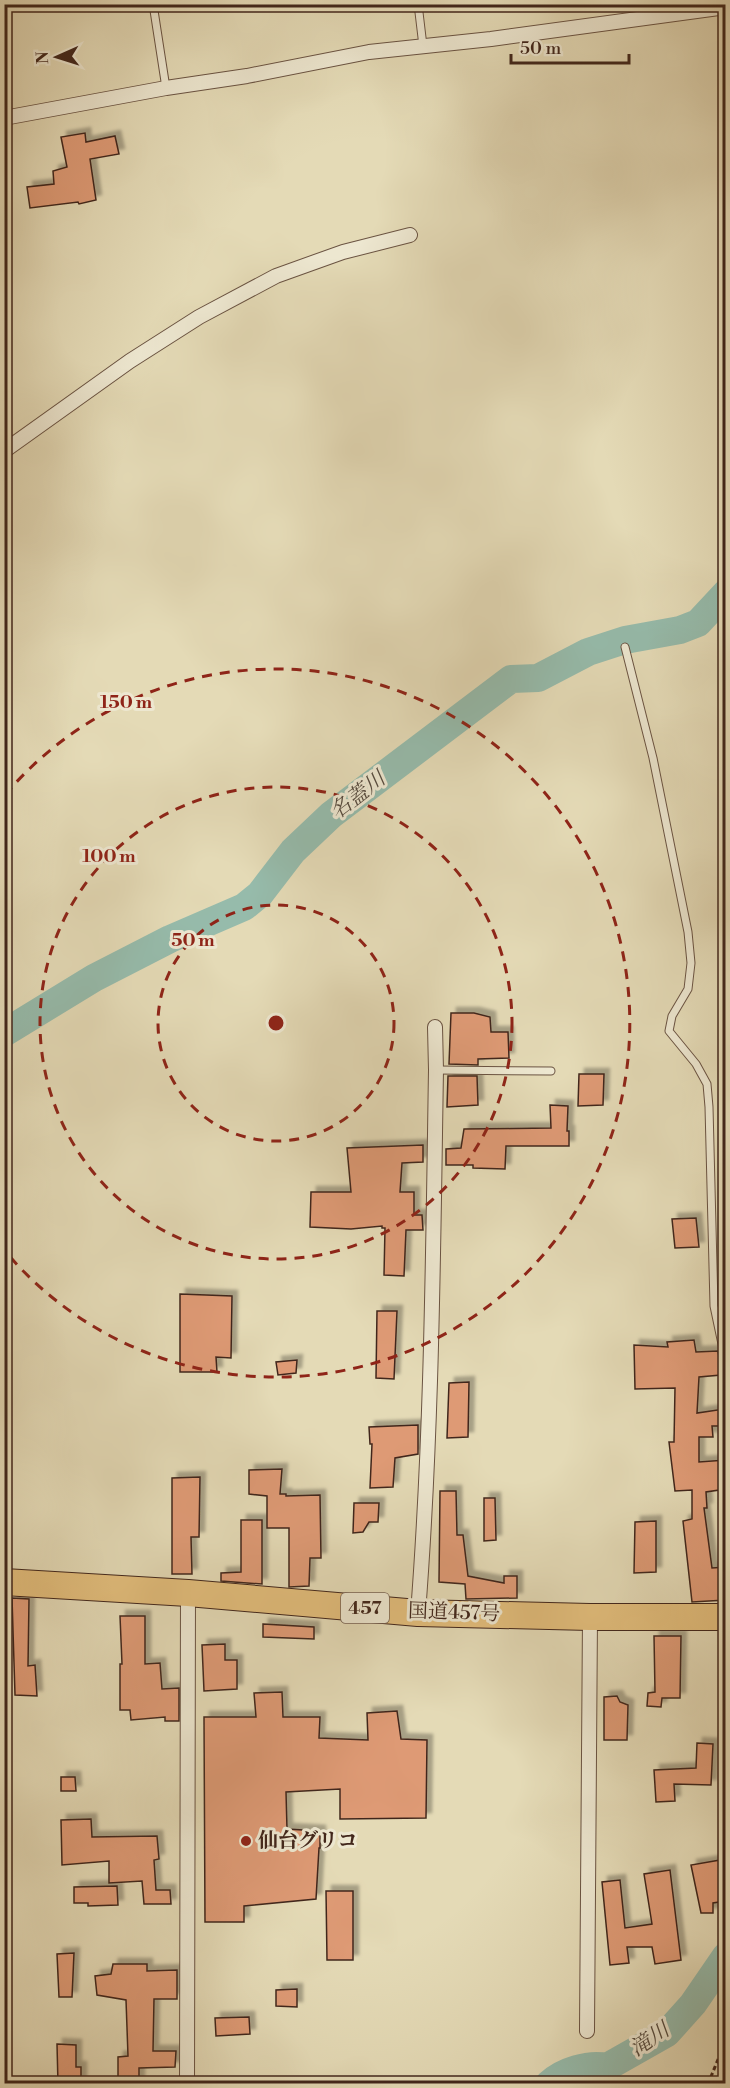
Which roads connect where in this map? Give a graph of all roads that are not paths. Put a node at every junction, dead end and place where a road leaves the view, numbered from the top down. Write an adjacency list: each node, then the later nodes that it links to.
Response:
1 (153, 4): 5 (lane)
2 (418, 4): 4 (lane)
3 (726, 8): 4 (street)
4 (423, 46): 5 (street)
5 (166, 88): 6 (street)
6 (4, 118)
7 (410, 235): 8 (street)
8 (4, 451)
9 (625, 647): 13 (lane)
10 (435, 1027): 11 (street)
11 (436, 1070): 12 (lane); 16 (street)
12 (551, 1071)
13 (726, 1363)
14 (4, 1582): 15 (highway, 国道457号 / 457)
15 (188, 1593): 16 (highway, 国道457号 / 457); 20 (street)
16 (418, 1613): 17 (highway, 国道457号 / 457)
17 (590, 1617): 18 (highway, 国道457号 / 457); 19 (street)
18 (726, 1617)
19 (587, 2031)
20 (187, 2084)

